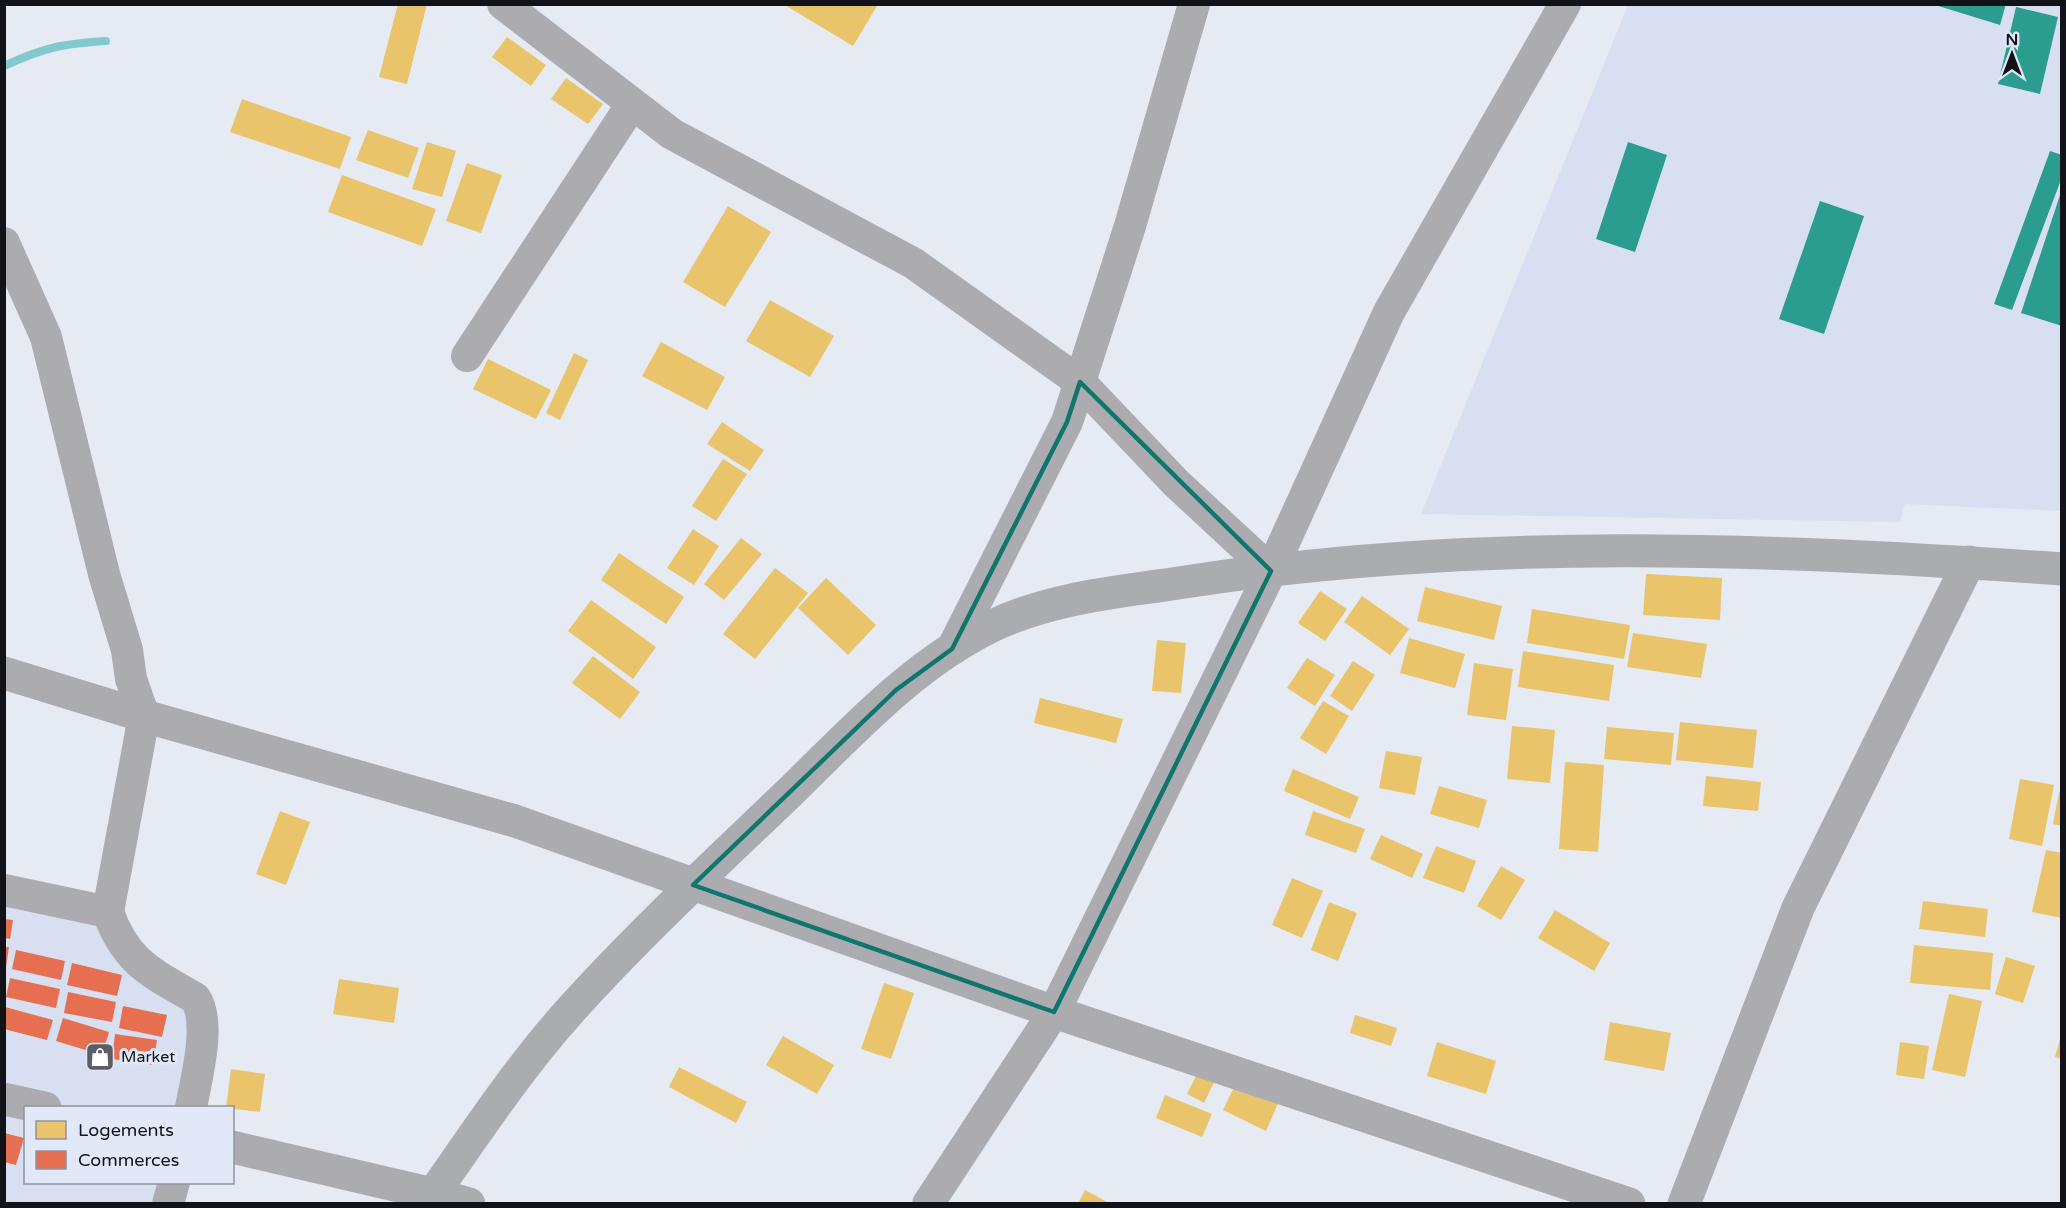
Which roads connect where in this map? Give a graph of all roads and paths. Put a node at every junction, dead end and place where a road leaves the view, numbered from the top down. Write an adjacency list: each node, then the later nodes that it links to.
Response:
1 (503, 4): 4 (street)
2 (1194, 4): 7 (street)
3 (1564, 4): 10 (street)
4 (632, 104): 6 (street); 7 (street)
5 (4, 243): 13 (street)
6 (467, 356)
7 (1080, 382): 10 (street); 11 (street)
8 (1969, 562): 9 (main road); 10 (main road); 28 (street)
9 (2061, 569)
10 (1271, 571): 11 (main road); 17 (street)
11 (951, 649): 14 (main road)
12 (4, 673): 13 (street)
13 (144, 716): 14 (street); 16 (street)
14 (693, 885): 17 (street); 23 (main road)
15 (4, 890): 16 (street)
16 (108, 912): 20 (street)
17 (1054, 1012): 26 (street); 27 (street)
18 (4, 1100): 19 (street)
19 (39, 1106)
20 (191, 1106)
21 (234, 1147): 23 (street)
22 (173, 1184): 24 (street)
23 (433, 1194): 25 (main road)
24 (168, 1203)
25 (469, 1203)
26 (928, 1203)
27 (1629, 1203)
28 (1684, 1203)

